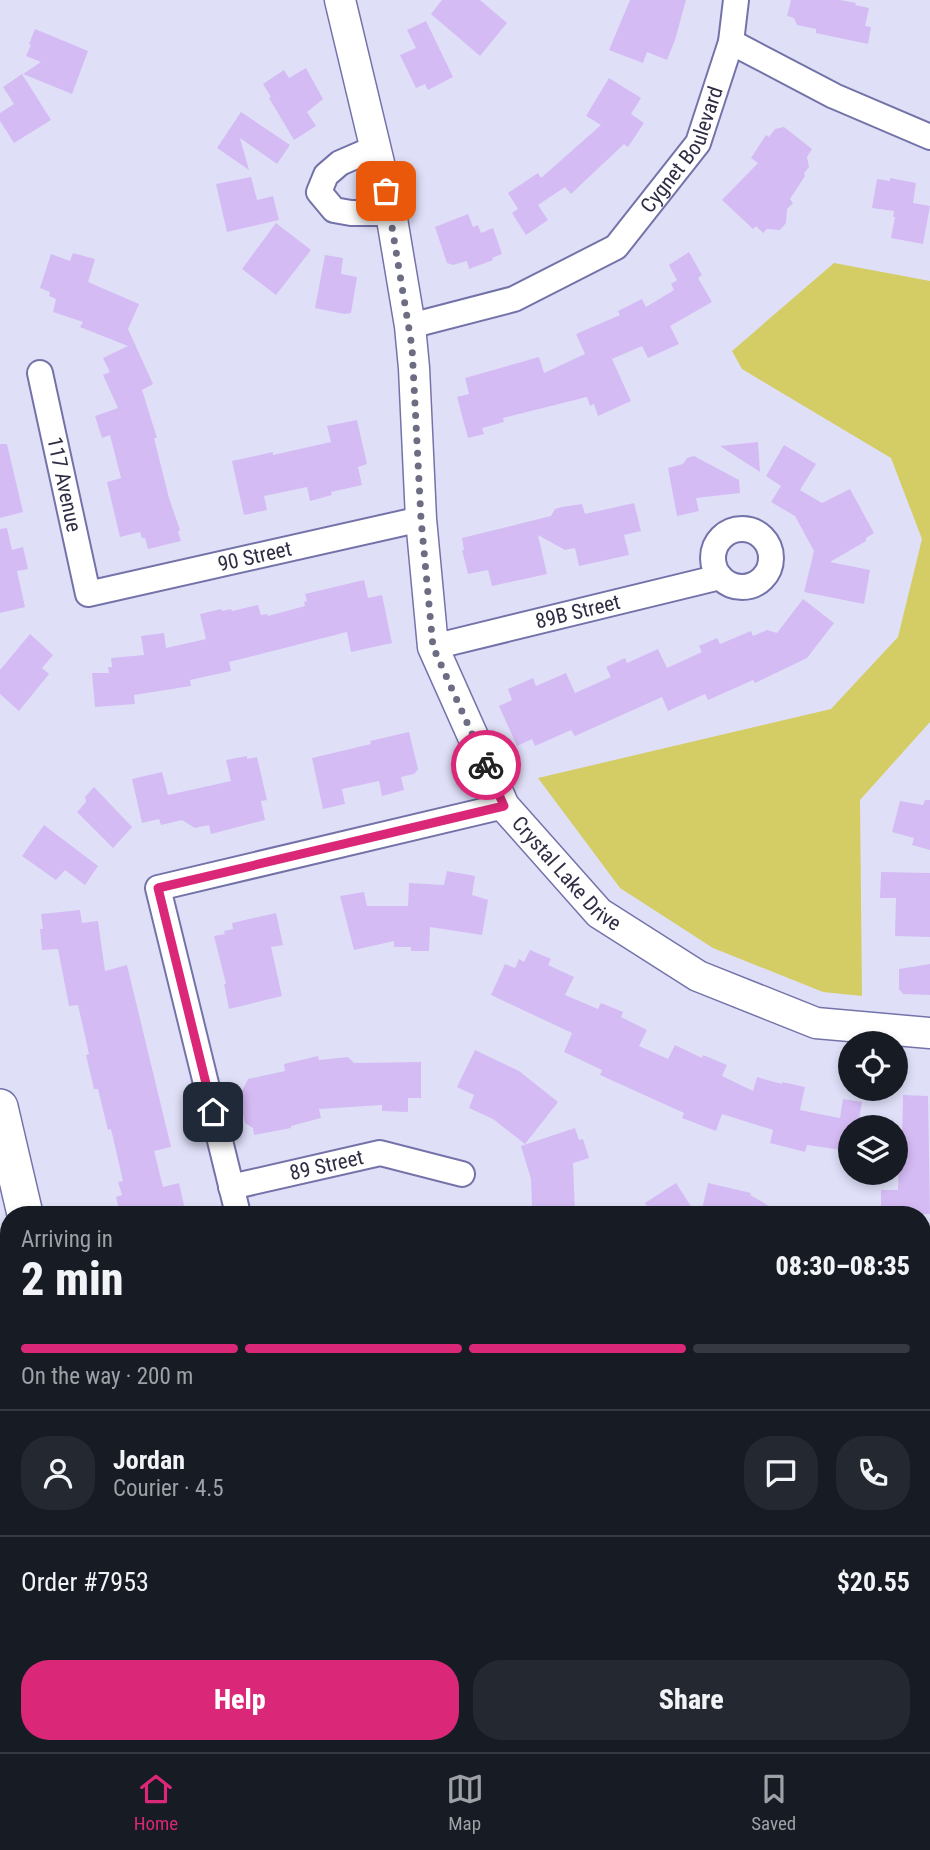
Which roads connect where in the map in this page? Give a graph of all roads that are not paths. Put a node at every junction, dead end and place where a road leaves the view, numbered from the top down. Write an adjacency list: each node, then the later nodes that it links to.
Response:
1 (340, 0): 5 (street, Crystal Lake Drive)
2 (736, 0): 3 (street, Cygnet Boulevard)
3 (731, 42): 4 (street); 7 (street, Cygnet Boulevard)
4 (930, 137)
5 (376, 147): 6 (street, Crystal Lake Drive); 6 (street)
6 (391, 213): 7 (street, Crystal Lake Drive)
7 (410, 326): 9 (street, Crystal Lake Drive)
8 (40, 373): 11 (street, 117 Avenue)
9 (421, 519): 11 (street, 90 Street); 12 (street, Crystal Lake Drive)
10 (720, 578): 12 (street, 89B Street)
11 (88, 594)
12 (433, 647): 13 (street, Crystal Lake Drive)
13 (504, 806): 14 (street, Crystal Lake Drive); 17 (street)
14 (930, 1033)
15 (0, 1107): 18 (main road)
16 (461, 1174): 17 (street, 89 Street)
17 (231, 1187): 19 (street)
18 (23, 1206)
19 (236, 1206)

